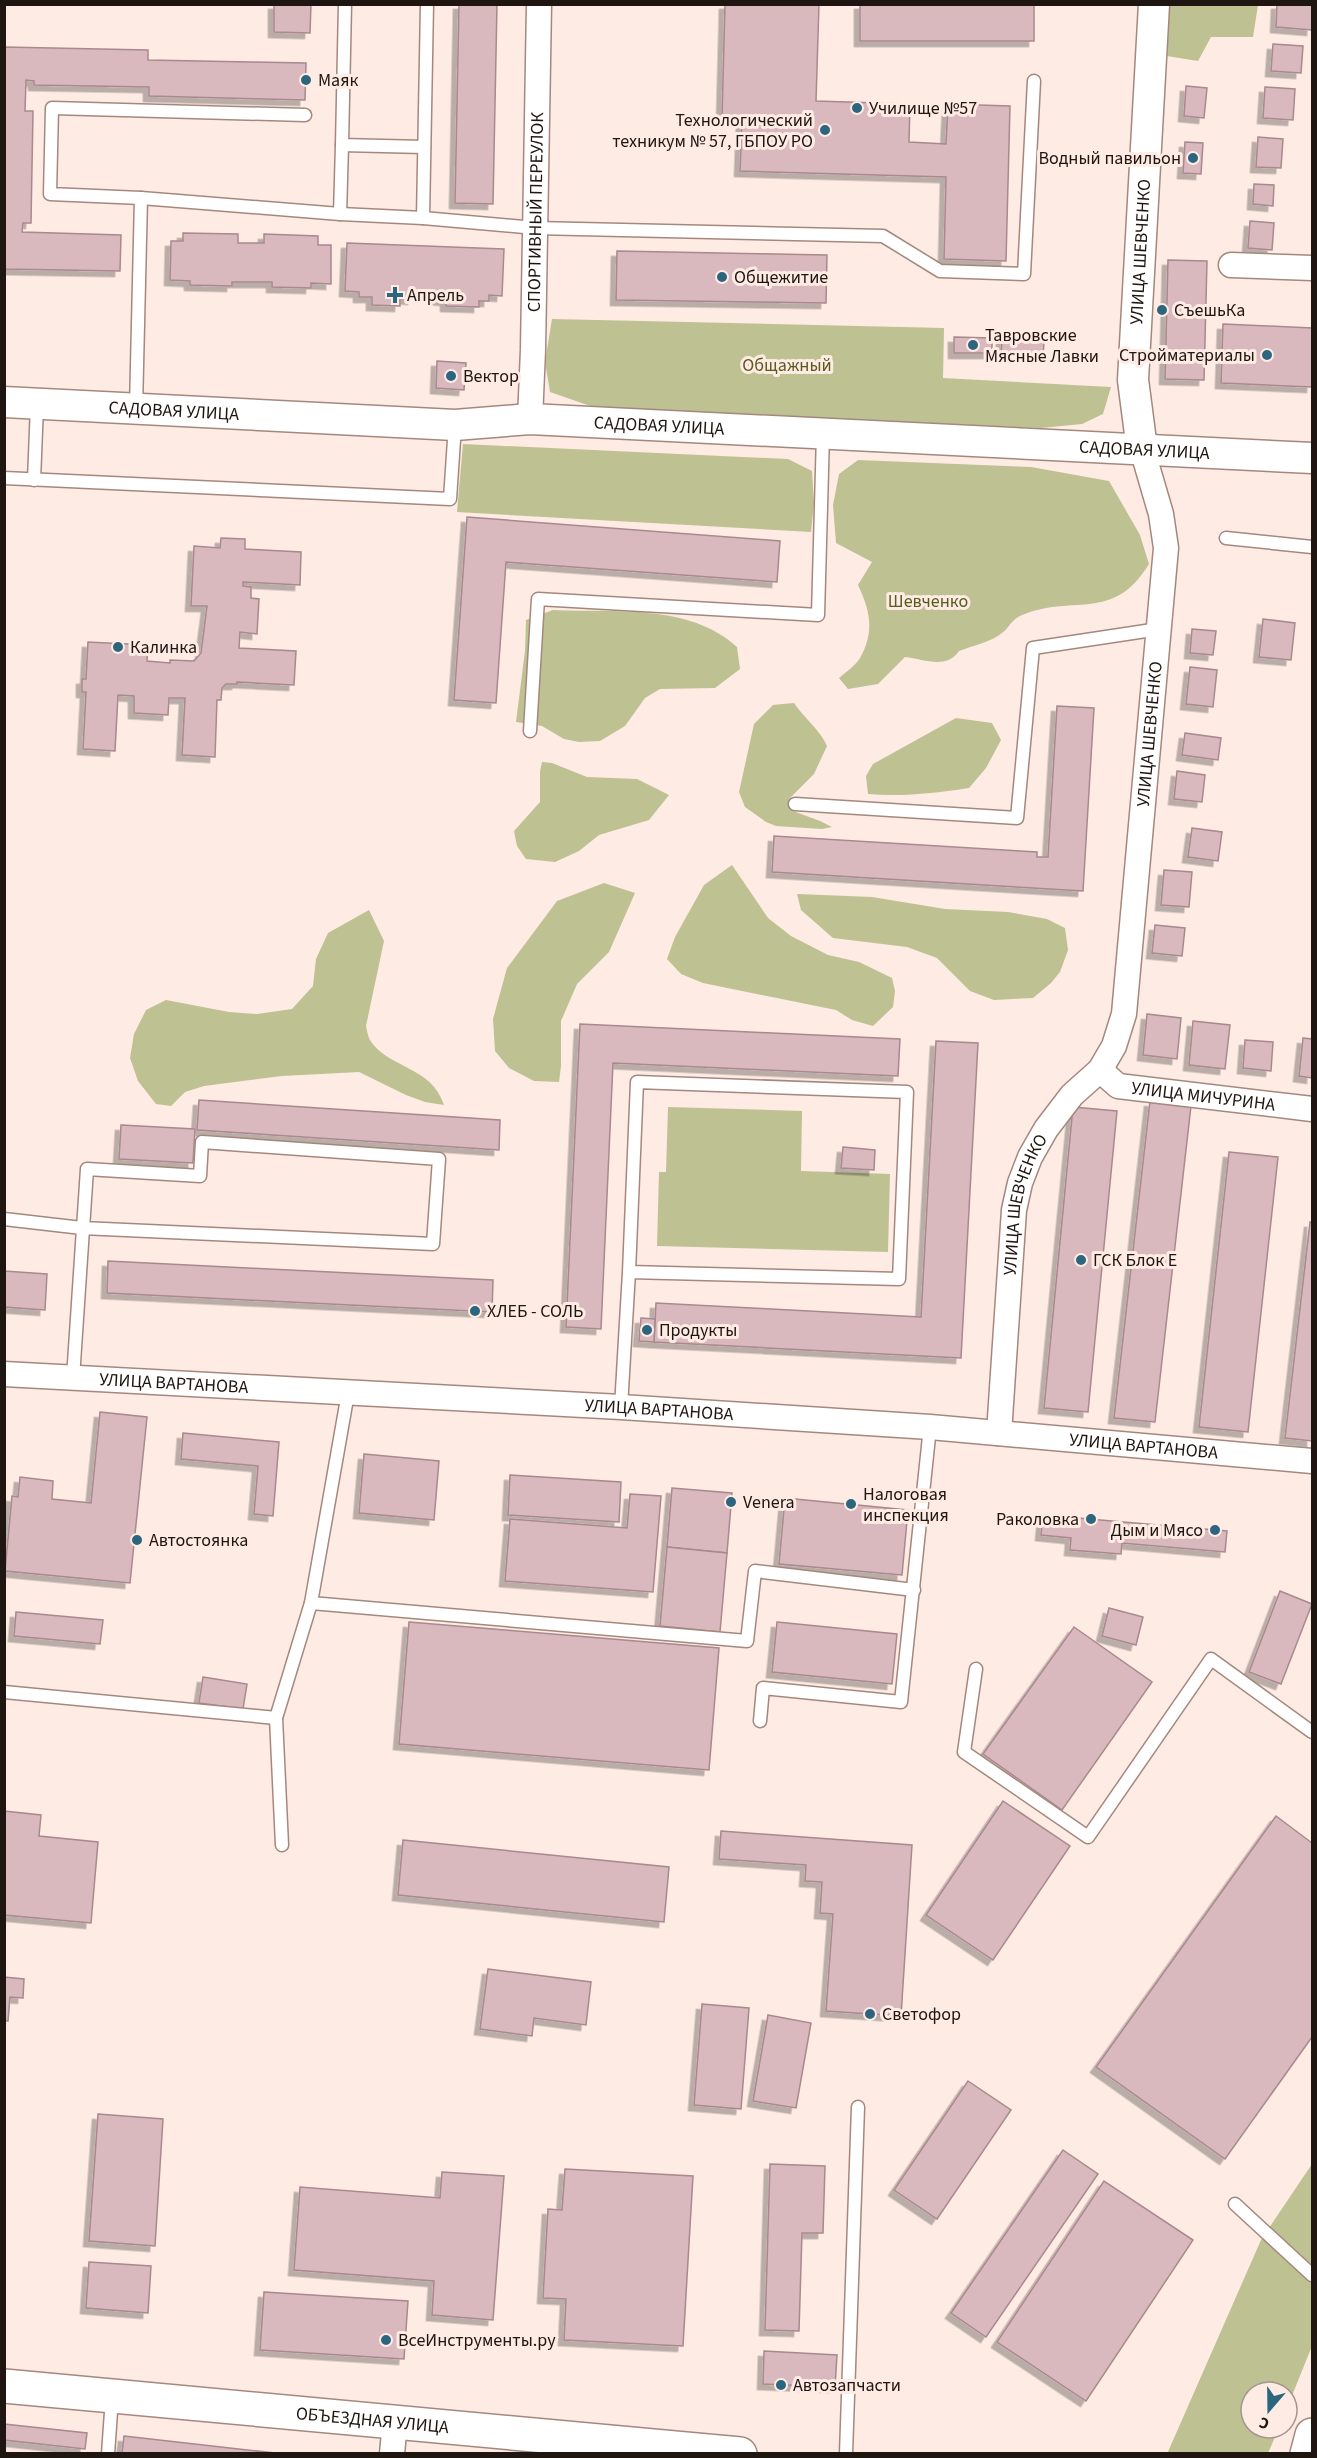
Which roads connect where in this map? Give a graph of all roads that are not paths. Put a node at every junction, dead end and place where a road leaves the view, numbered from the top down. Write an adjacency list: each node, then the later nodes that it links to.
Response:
1 (345, 4): 7 (lane)
2 (427, 4): 8 (lane)
3 (539, 4): 12 (street, СПОРТИВНЫЙ ПЕРЕУЛОК)
4 (1154, 4): 21 (street, УЛИЦА ШЕВЧЕНКО)
5 (1034, 81): 12 (lane)
6 (305, 115): 9 (lane)
7 (342, 145): 8 (lane); 10 (lane)
8 (424, 147): 11 (lane)
9 (141, 198): 10 (lane); 17 (lane)
10 (340, 214): 11 (lane)
11 (423, 218): 12 (lane)
12 (535, 228): 18 (street, СПОРТИВНЫЙ ПЕРЕУЛОК)
13 (1231, 265): 14 (street)
14 (1312, 268)
15 (4, 402): 16 (street, САДОВАЯ УЛИЦА)
16 (38, 404): 17 (street, САДОВАЯ УЛИЦА); 24 (lane)
17 (136, 408): 19 (street, САДОВАЯ УЛИЦА)
18 (530, 419): 19 (street, САДОВАЯ УЛИЦА); 20 (street, САДОВАЯ УЛИЦА)
19 (455, 425): 24 (lane)
20 (823, 434): 21 (street, САДОВАЯ УЛИЦА); 28 (lane)
21 (1142, 449): 22 (street, САДОВАЯ УЛИЦА); 27 (street, УЛИЦА ШЕВЧЕНКО)
22 (1312, 458)
23 (4, 478): 24 (lane)
24 (34, 480)
25 (1226, 538): 26 (lane)
26 (1312, 547)
27 (1159, 629): 29 (lane); 30 (street, УЛИЦА ШЕВЧЕНКО)
28 (530, 731)
29 (795, 804)
30 (1100, 1070): 31 (street, УЛИЦА МИЧУРИНА); 40 (street, УЛИЦА ШЕВЧЕНКО)
31 (1312, 1109)
32 (4, 1219): 33 (lane)
33 (82, 1228): 33 (lane); 36 (lane)
34 (629, 1272): 34 (lane); 38 (lane)
35 (4, 1374): 36 (street, УЛИЦА ВАРТАНОВА)
36 (73, 1378): 37 (street, УЛИЦА ВАРТАНОВА)
37 (348, 1393): 38 (street, УЛИЦА ВАРТАНОВА); 43 (lane)
38 (621, 1407): 39 (street, УЛИЦА ВАРТАНОВА)
39 (930, 1427): 40 (street, УЛИЦА ВАРТАНОВА); 42 (lane)
40 (999, 1433): 41 (street, УЛИЦА ВАРТАНОВА)
41 (1312, 1461)
42 (914, 1590): 43 (lane); 47 (lane)
43 (311, 1603): 46 (lane)
44 (976, 1669): 48 (lane)
45 (4, 1692): 46 (lane)
46 (276, 1718): 49 (lane)
47 (760, 1721)
48 (1312, 1732)
49 (282, 1845)
50 (858, 2107): 60 (lane)
51 (1235, 2204): 52 (lane)
52 (1312, 2276)
53 (4, 2386): 54 (main road, ОБЪЕЗДНАЯ УЛИЦА)
54 (112, 2397): 56 (main road, ОБЪЕЗДНАЯ УЛИЦА); 58 (lane)
55 (1312, 2435): 61 (main road)
56 (394, 2438): 57 (main road, ОБЪЕЗДНАЯ УЛИЦА)
57 (609, 2448): 59 (main road, ОБЪЕЗДНАЯ УЛИЦА)
58 (108, 2454)
59 (740, 2454)
60 (846, 2454)
61 (1307, 2454)

